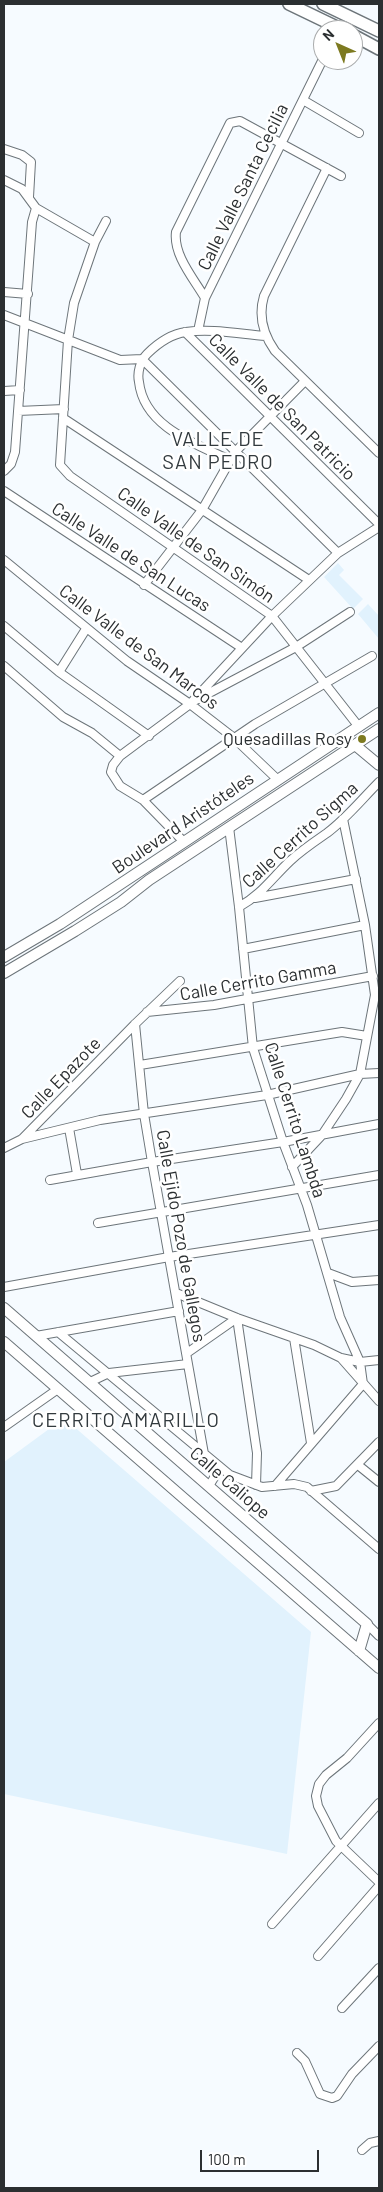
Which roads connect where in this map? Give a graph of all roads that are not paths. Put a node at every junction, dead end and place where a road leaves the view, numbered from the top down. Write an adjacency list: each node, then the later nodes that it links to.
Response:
1 (289, 4): 3 (main road)
2 (326, 5): 4 (main road)
3 (321, 20)
4 (379, 31)
5 (363, 40): 6 (main road)
6 (379, 49)
7 (318, 70): 8 (street, Calle Valle Santa Cecilia)
8 (303, 100): 9 (street); 10 (street, Calle Valle Santa Cecilia)
9 (359, 133)
10 (281, 145): 12 (street); 21 (street, Calle Valle Santa Cecilia); 21 (street)
11 (4, 149): 15 (street)
12 (327, 168): 13 (street); 26 (street)
13 (341, 176)
14 (4, 180): 15 (street)
15 (29, 197): 16 (street)
16 (36, 208): 18 (street); 20 (street)
17 (106, 220): 18 (street)
18 (95, 242): 27 (street)
19 (4, 292): 20 (street)
20 (28, 294): 23 (street)
21 (205, 298): 24 (street, Calle Valle Santa Cecilia)
22 (4, 315): 23 (street)
23 (26, 323): 27 (street); 30 (street)
24 (198, 331): 25 (street); 26 (street)
25 (185, 332): 28 (street); 34 (street, Calle Valle de San Patricio)
26 (266, 336): 29 (street)
27 (68, 340): 28 (street); 32 (street)
28 (142, 359): 36 (street); 38 (street)
29 (305, 381): 34 (street); 37 (street)
30 (20, 390): 31 (street); 33 (street)
31 (4, 391)
32 (64, 409): 33 (street); 35 (street)
33 (18, 411): 39 (street)
34 (271, 416): 36 (street); 42 (street, Calle Valle de San Patricio)
35 (63, 418): 41 (street); 43 (street, Calle Valle de San Simón)
36 (235, 452): 38 (street); 44 (street)
37 (379, 453)
38 (230, 460): 41 (street)
39 (4, 471)
40 (4, 491): 47 (street, Calle Valle de San Lucas)
41 (202, 510): 43 (street); 46 (street)
42 (379, 525): 44 (street)
43 (173, 547): 47 (street); 49 (street, Calle Valle de San Simón)
44 (338, 553): 46 (street)
45 (4, 560): 51 (street, Calle Valle de San Marcos)
46 (309, 580): 49 (street)
47 (144, 585): 53 (street, Calle Valle de San Lucas)
48 (350, 612): 52 (street)
49 (272, 616): 52 (street, Calle Valle de San Simón); 53 (street)
50 (4, 626): 56 (street)
51 (86, 630): 56 (street); 58 (street, Calle Valle de San Marcos)
52 (296, 647): 57 (street, Calle Valle de San Simón); 58 (street)
53 (242, 648): 58 (street)
54 (372, 656): 57 (street)
55 (4, 666): 65 (street)
56 (59, 672): 62 (street)
57 (326, 683): 60 (street, Calle Valle de San Simón); 63 (street)
58 (190, 704): 62 (street); 63 (street, Calle Valle de San Marcos)
59 (379, 713): 60 (street, Boulevard Aristóteles)
60 (359, 727): 67 (street, Boulevard Aristóteles)
61 (379, 729): 64 (street, Boulevard Aristóteles)
62 (149, 736): 65 (street)
63 (234, 738): 67 (street, Calle Valle de San Marcos); 70 (street)
64 (355, 745): 66 (street); 69 (street, Boulevard Aristóteles)
65 (120, 756): 70 (street)
66 (379, 765)
67 (278, 779): 69 (street); 73 (street, Boulevard Aristóteles)
68 (379, 782): 71 (street, Calle Cerrito Sigma)
69 (284, 791): 72 (street, Boulevard Aristóteles)
70 (143, 800): 73 (street)
71 (343, 818): 74 (street); 75 (street, Calle Cerrito Sigma)
72 (229, 828): 76 (street, Calle Cerrito Lambda); 80 (street, Boulevard Aristóteles)
73 (184, 842): 79 (street, Boulevard Aristóteles)
74 (356, 879): 75 (street); 77 (street)
75 (256, 898): 76 (street, Calle Cerrito Sigma)
76 (240, 907): 78 (street, Calle Cerrito Lambda)
77 (365, 925): 78 (street); 81 (street)
78 (243, 949): 84 (street, Calle Cerrito Lambda)
79 (4, 957)
80 (4, 973)
81 (374, 976): 83 (street); 84 (street, Calle Cerrito Gamma)
82 (180, 981): 85 (street, Calle Epazote)
83 (377, 996): 87 (street)
84 (248, 998): 85 (street, Calle Cerrito Gamma); 88 (street, Calle Cerrito Lambda)
85 (148, 1012): 86 (street, Calle Epazote)
86 (134, 1024): 89 (street, Calle Ejido Pozo de Gallegos); 97 (street, Calle Epazote)
87 (366, 1036): 88 (street); 91 (street)
88 (253, 1048): 89 (street); 92 (street, Calle Cerrito Lambda)
89 (140, 1065): 93 (street, Calle Ejido Pozo de Gallegos)
90 (379, 1072): 91 (street)
91 (360, 1074): 92 (street); 96 (street)
92 (267, 1095): 93 (street); 98 (street, Calle Cerrito Lambda)
93 (144, 1114): 95 (street); 100 (street, Calle Ejido Pozo de Gallegos)
94 (379, 1124): 96 (street)
95 (69, 1128): 97 (street); 102 (street)
96 (322, 1135): 98 (street); 101 (street)
97 (22, 1139): 99 (street, Calle Epazote)
98 (283, 1142): 100 (street); 101 (street, Calle Cerrito Lambda)
99 (4, 1148)
100 (152, 1162): 102 (street); 106 (street, Calle Ejido Pozo de Gallegos)
101 (292, 1167): 105 (street, Calle Cerrito Lambda)
102 (77, 1174): 104 (street)
103 (379, 1175): 105 (street)
104 (50, 1180)
105 (301, 1187): 106 (street); 109 (street, Calle Cerrito Lambda)
106 (160, 1211): 107 (street); 110 (street, Calle Ejido Pozo de Gallegos)
107 (98, 1223)
108 (379, 1224): 109 (street)
109 (316, 1234): 110 (street); 111 (street, Calle Cerrito Lambda)
110 (169, 1257): 113 (street); 114 (street, Calle Ejido Pozo de Gallegos)
111 (328, 1273): 112 (street); 125 (street, Calle Cerrito Lambda)
112 (379, 1280)
113 (4, 1287)
114 (176, 1293): 116 (street, Calle Ejido Pozo de Gallegos); 117 (street)
115 (4, 1308): 119 (street, Calle Caliope)
116 (180, 1311): 118 (street); 122 (street, Calle Ejido Pozo de Gallegos)
117 (237, 1318): 120 (street); 122 (street); 139 (street)
118 (58, 1332): 119 (street); 127 (street)
119 (36, 1336): 128 (street, Calle Caliope)
120 (294, 1338): 123 (street); 134 (street)
121 (4, 1342): 130 (street)
122 (187, 1353): 126 (street, Calle Ejido Pozo de Gallegos)
123 (340, 1358): 125 (street); 129 (street)
124 (379, 1360): 125 (street)
125 (360, 1362): 129 (street, Calle Cerrito Lambda)
126 (188, 1364): 127 (street); 135 (street, Calle Ejido Pozo de Gallegos)
127 (110, 1373): 128 (street); 135 (street)
128 (90, 1382): 140 (street, Calle Caliope)
129 (363, 1384): 131 (street); 134 (street)
130 (58, 1389): 132 (street); 146 (street)
131 (379, 1401)
132 (4, 1427)
133 (379, 1442): 136 (street)
134 (311, 1444): 141 (street)
135 (204, 1454): 137 (street)
136 (358, 1465): 138 (street); 142 (street)
137 (220, 1468): 139 (street); 140 (street)
138 (379, 1482)
139 (256, 1485): 141 (street)
140 (209, 1486): 144 (street, Calle Caliope)
141 (275, 1486): 142 (street)
142 (311, 1491): 143 (street)
143 (379, 1549)
144 (367, 1624): 145 (street, Calle Caliope); 146 (street)
145 (379, 1636)
146 (359, 1651): 147 (street)
147 (379, 1668)
148 (379, 1723): 150 (street)
149 (379, 1803): 150 (street)
150 (342, 1847): 151 (street); 153 (street)
151 (379, 1882)
152 (379, 1886): 154 (street)
153 (272, 1924)
154 (318, 1956)
155 (379, 1968): 156 (street)
156 (342, 2008)
157 (379, 2046): 158 (street)
158 (297, 2053)
159 (379, 2140): 160 (street)
160 (362, 2150)

